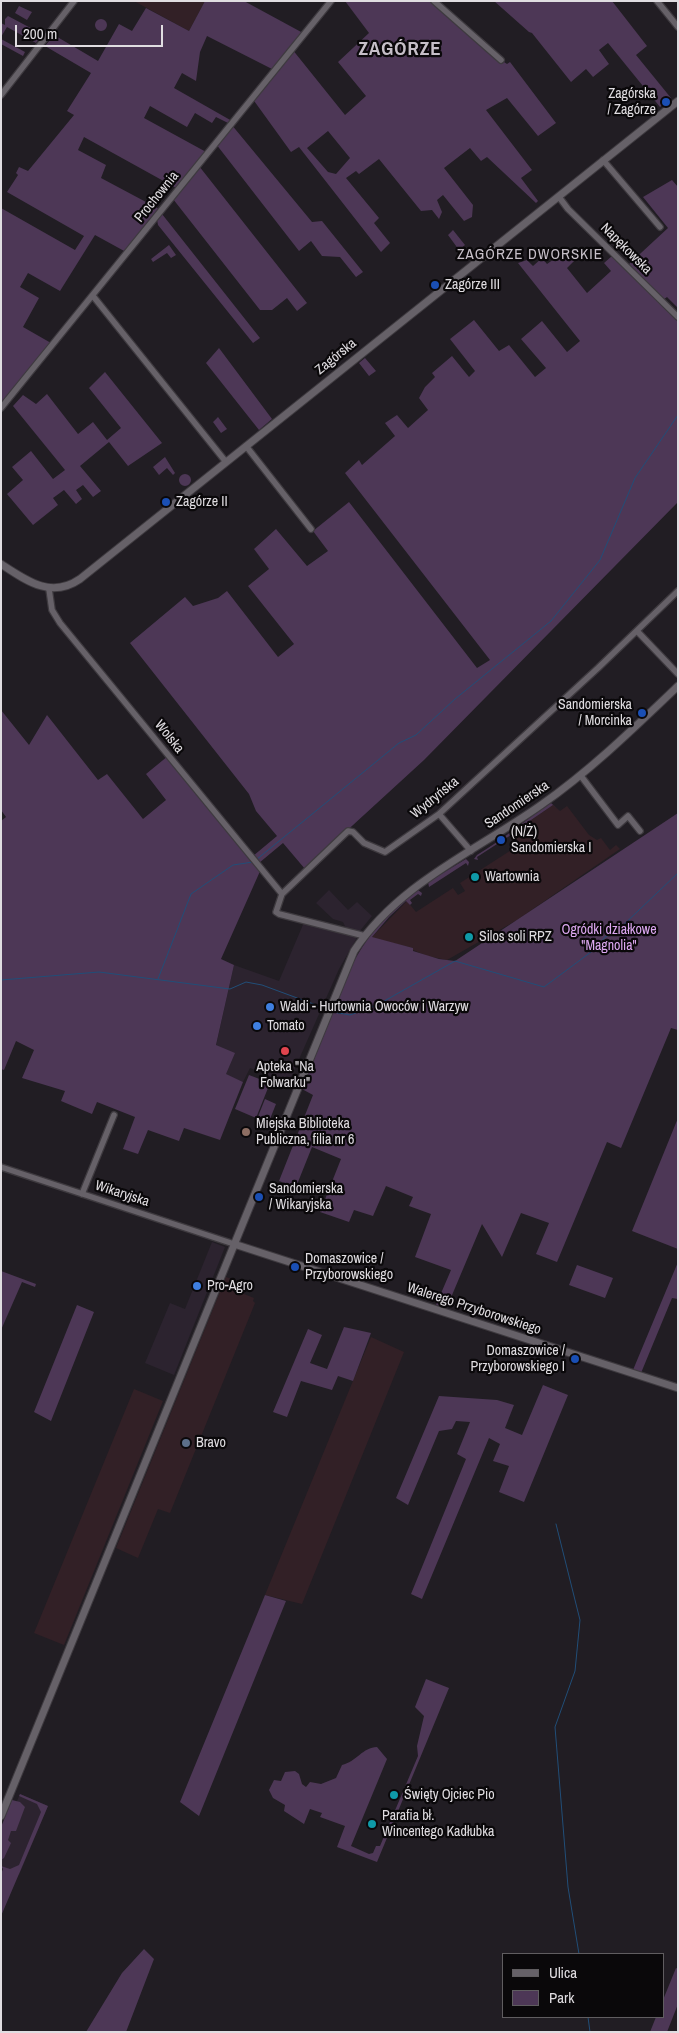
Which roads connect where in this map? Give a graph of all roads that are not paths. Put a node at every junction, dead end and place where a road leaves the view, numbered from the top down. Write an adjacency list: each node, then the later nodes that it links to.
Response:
1 (74, 1): 7 (street)
2 (331, 1): 12 (street, Prochownia)
3 (434, 1): 6 (street)
4 (657, 1): 5 (street)
5 (678, 27)
6 (502, 60)
7 (1, 95)
8 (678, 101): 9 (street, Zagórska)
9 (603, 160): 10 (street, Zagórska); 11 (street)
10 (559, 196): 13 (street, Napękowska); 15 (street, Zagórska)
11 (660, 227)
12 (93, 296): 14 (street, Prochownia); 16 (street)
13 (678, 317)
14 (1, 408)
15 (246, 446): 16 (street, Zagórska); 17 (street)
16 (226, 462): 19 (street, Zagórska)
17 (311, 529)
18 (1, 564): 19 (street)
19 (49, 589): 28 (street, Wolska)
20 (678, 591): 21 (street, Wydryńska)
21 (636, 631): 22 (street); 25 (street, Wydryńska)
22 (678, 674)
23 (678, 686): 24 (street, Sandomierska)
24 (581, 776): 26 (street); 27 (street, Sandomierska)
25 (439, 814): 27 (street); 28 (street, Wydryńska)
26 (640, 831)
27 (471, 851): 29 (street, Sandomierska)
28 (282, 894): 29 (street)
29 (365, 936): 33 (street, Sandomierska)
30 (114, 1115): 32 (street)
31 (1, 1167): 32 (street, Wikaryjska)
32 (82, 1194): 33 (street, Wikaryjska)
33 (234, 1244): 34 (street, Walerego Przyborowskiego); 35 (street, Sandomierska)
34 (678, 1388)
35 (1, 1816)

